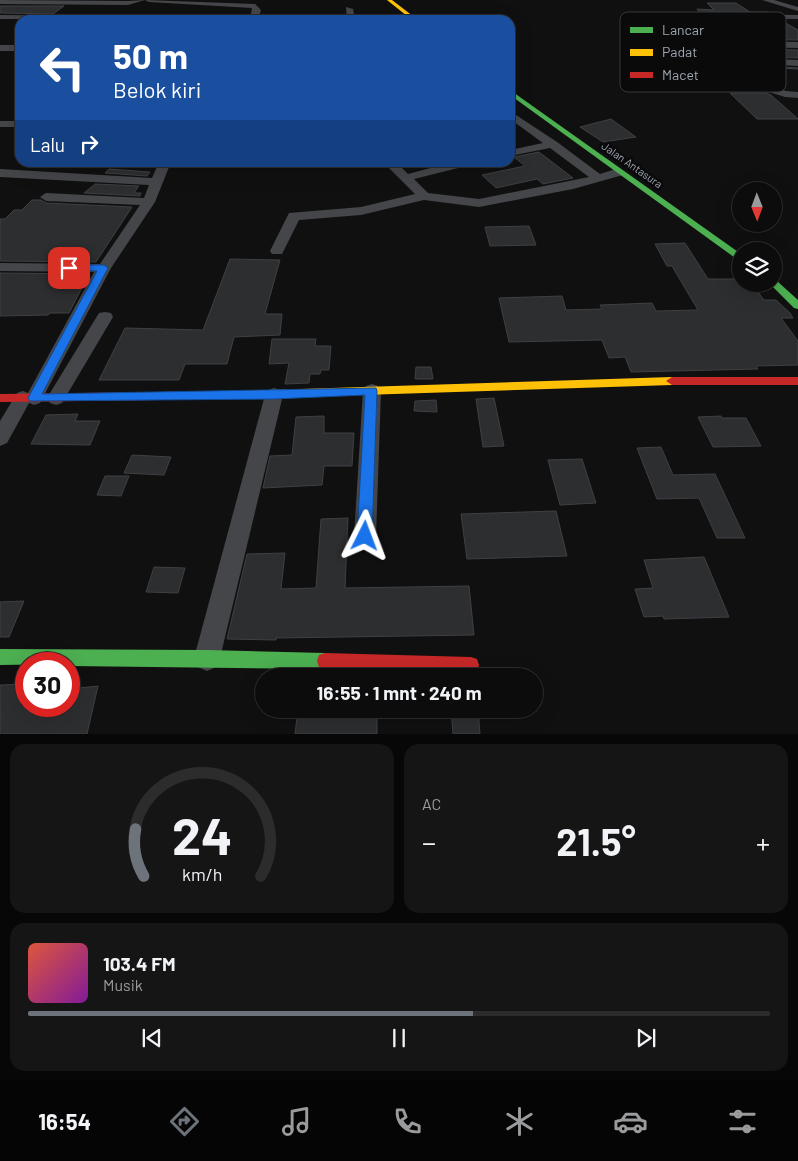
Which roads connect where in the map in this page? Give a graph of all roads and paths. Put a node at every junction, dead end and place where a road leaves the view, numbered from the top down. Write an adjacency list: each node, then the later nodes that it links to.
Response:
1 (141, 0): 5 (street)
2 (149, 0): 6 (street)
3 (389, 0): 12 (street)
4 (766, 0): 8 (street)
5 (0, 2)
6 (239, 5): 9 (street); 10 (street)
7 (349, 9): 11 (street)
8 (798, 10)
9 (228, 15)
10 (255, 15)
11 (350, 15)
12 (408, 15)
13 (0, 17): 14 (street)
14 (15, 17)
15 (0, 48): 16 (street)
16 (15, 48)
17 (779, 92): 18 (street)
18 (798, 95)
19 (515, 96): 29 (street, Jalan Antasura)
20 (515, 117): 23 (street)
21 (0, 124): 22 (street)
22 (15, 124)
23 (553, 144): 24 (street); 30 (street)
24 (515, 152)
25 (163, 167): 32 (street)
26 (395, 167): 31 (street)
27 (450, 167): 31 (street)
28 (0, 172): 32 (street)
29 (619, 172): 30 (street); 37 (street, Jalan Antasura)
30 (597, 177): 34 (street)
31 (405, 178): 34 (street)
32 (157, 182): 35 (street)
33 (46, 196): 35 (street)
34 (424, 196): 36 (street)
35 (149, 202): 39 (street)
36 (278, 251)
37 (732, 252)
38 (0, 267): 39 (street)
39 (104, 268): 47 (street)
40 (782, 291): 41 (street)
41 (798, 306)
42 (104, 318): 48 (street)
43 (798, 381): 44 (street)
44 (372, 391): 45 (street); 50 (street)
45 (274, 395): 48 (street); 52 (street)
46 (0, 398): 47 (street)
47 (28, 398): 48 (street); 49 (street)
48 (56, 398)
49 (0, 438)
50 (365, 536)
51 (0, 657): 52 (street)
52 (207, 658): 53 (street)
53 (471, 665)

